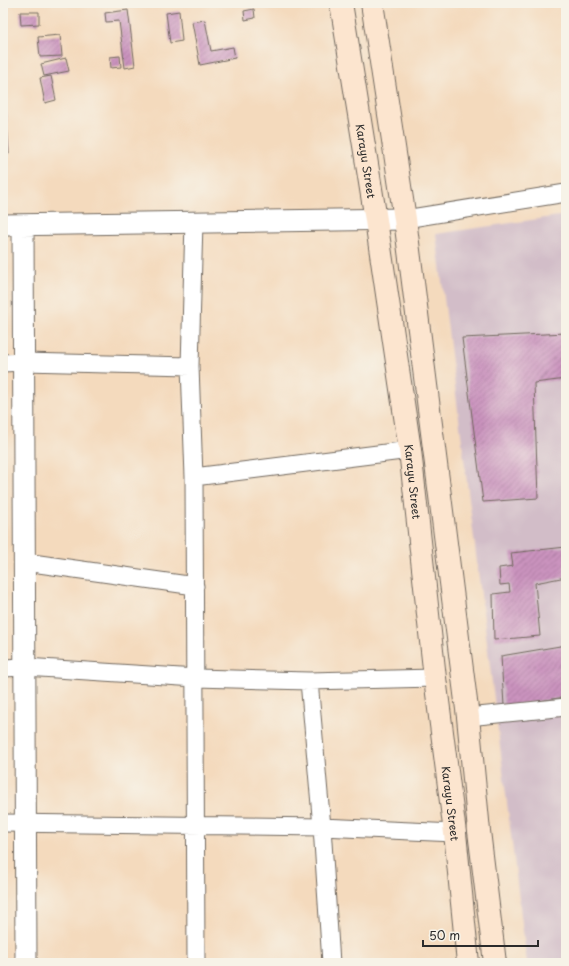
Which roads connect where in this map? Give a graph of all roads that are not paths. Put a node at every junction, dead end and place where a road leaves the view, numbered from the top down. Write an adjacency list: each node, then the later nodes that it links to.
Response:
1 (340, 3): 5 (main road, Karayu Street)
2 (372, 3): 4 (main road)
3 (566, 193): 4 (street)
4 (405, 219): 5 (street); 22 (main road)
5 (376, 220): 6 (street); 12 (main road, Karayu Street)
6 (194, 222): 8 (street); 11 (street)
7 (3, 225): 8 (street)
8 (23, 225): 9 (street)
9 (24, 362): 10 (street); 11 (street); 14 (street)
10 (3, 363)
11 (190, 366): 13 (street)
12 (410, 450): 13 (street); 19 (main road, Karayu Street)
13 (194, 477): 15 (street)
14 (25, 562): 15 (street); 16 (street)
15 (195, 586): 18 (street)
16 (25, 667): 17 (street); 18 (street); 24 (street)
17 (3, 668)
18 (196, 678): 20 (street); 25 (street)
19 (436, 678): 20 (street); 27 (main road, Karayu Street)
20 (308, 681): 26 (street)
21 (566, 707): 22 (street)
22 (468, 717): 32 (main road)
23 (3, 823): 24 (street)
24 (26, 823): 25 (street); 28 (street)
25 (195, 825): 26 (street); 29 (street)
26 (322, 827): 27 (street); 30 (street)
27 (455, 833): 31 (main road, Karayu Street)
28 (26, 963)
29 (196, 963)
30 (331, 963)
31 (468, 963)
32 (495, 963)

